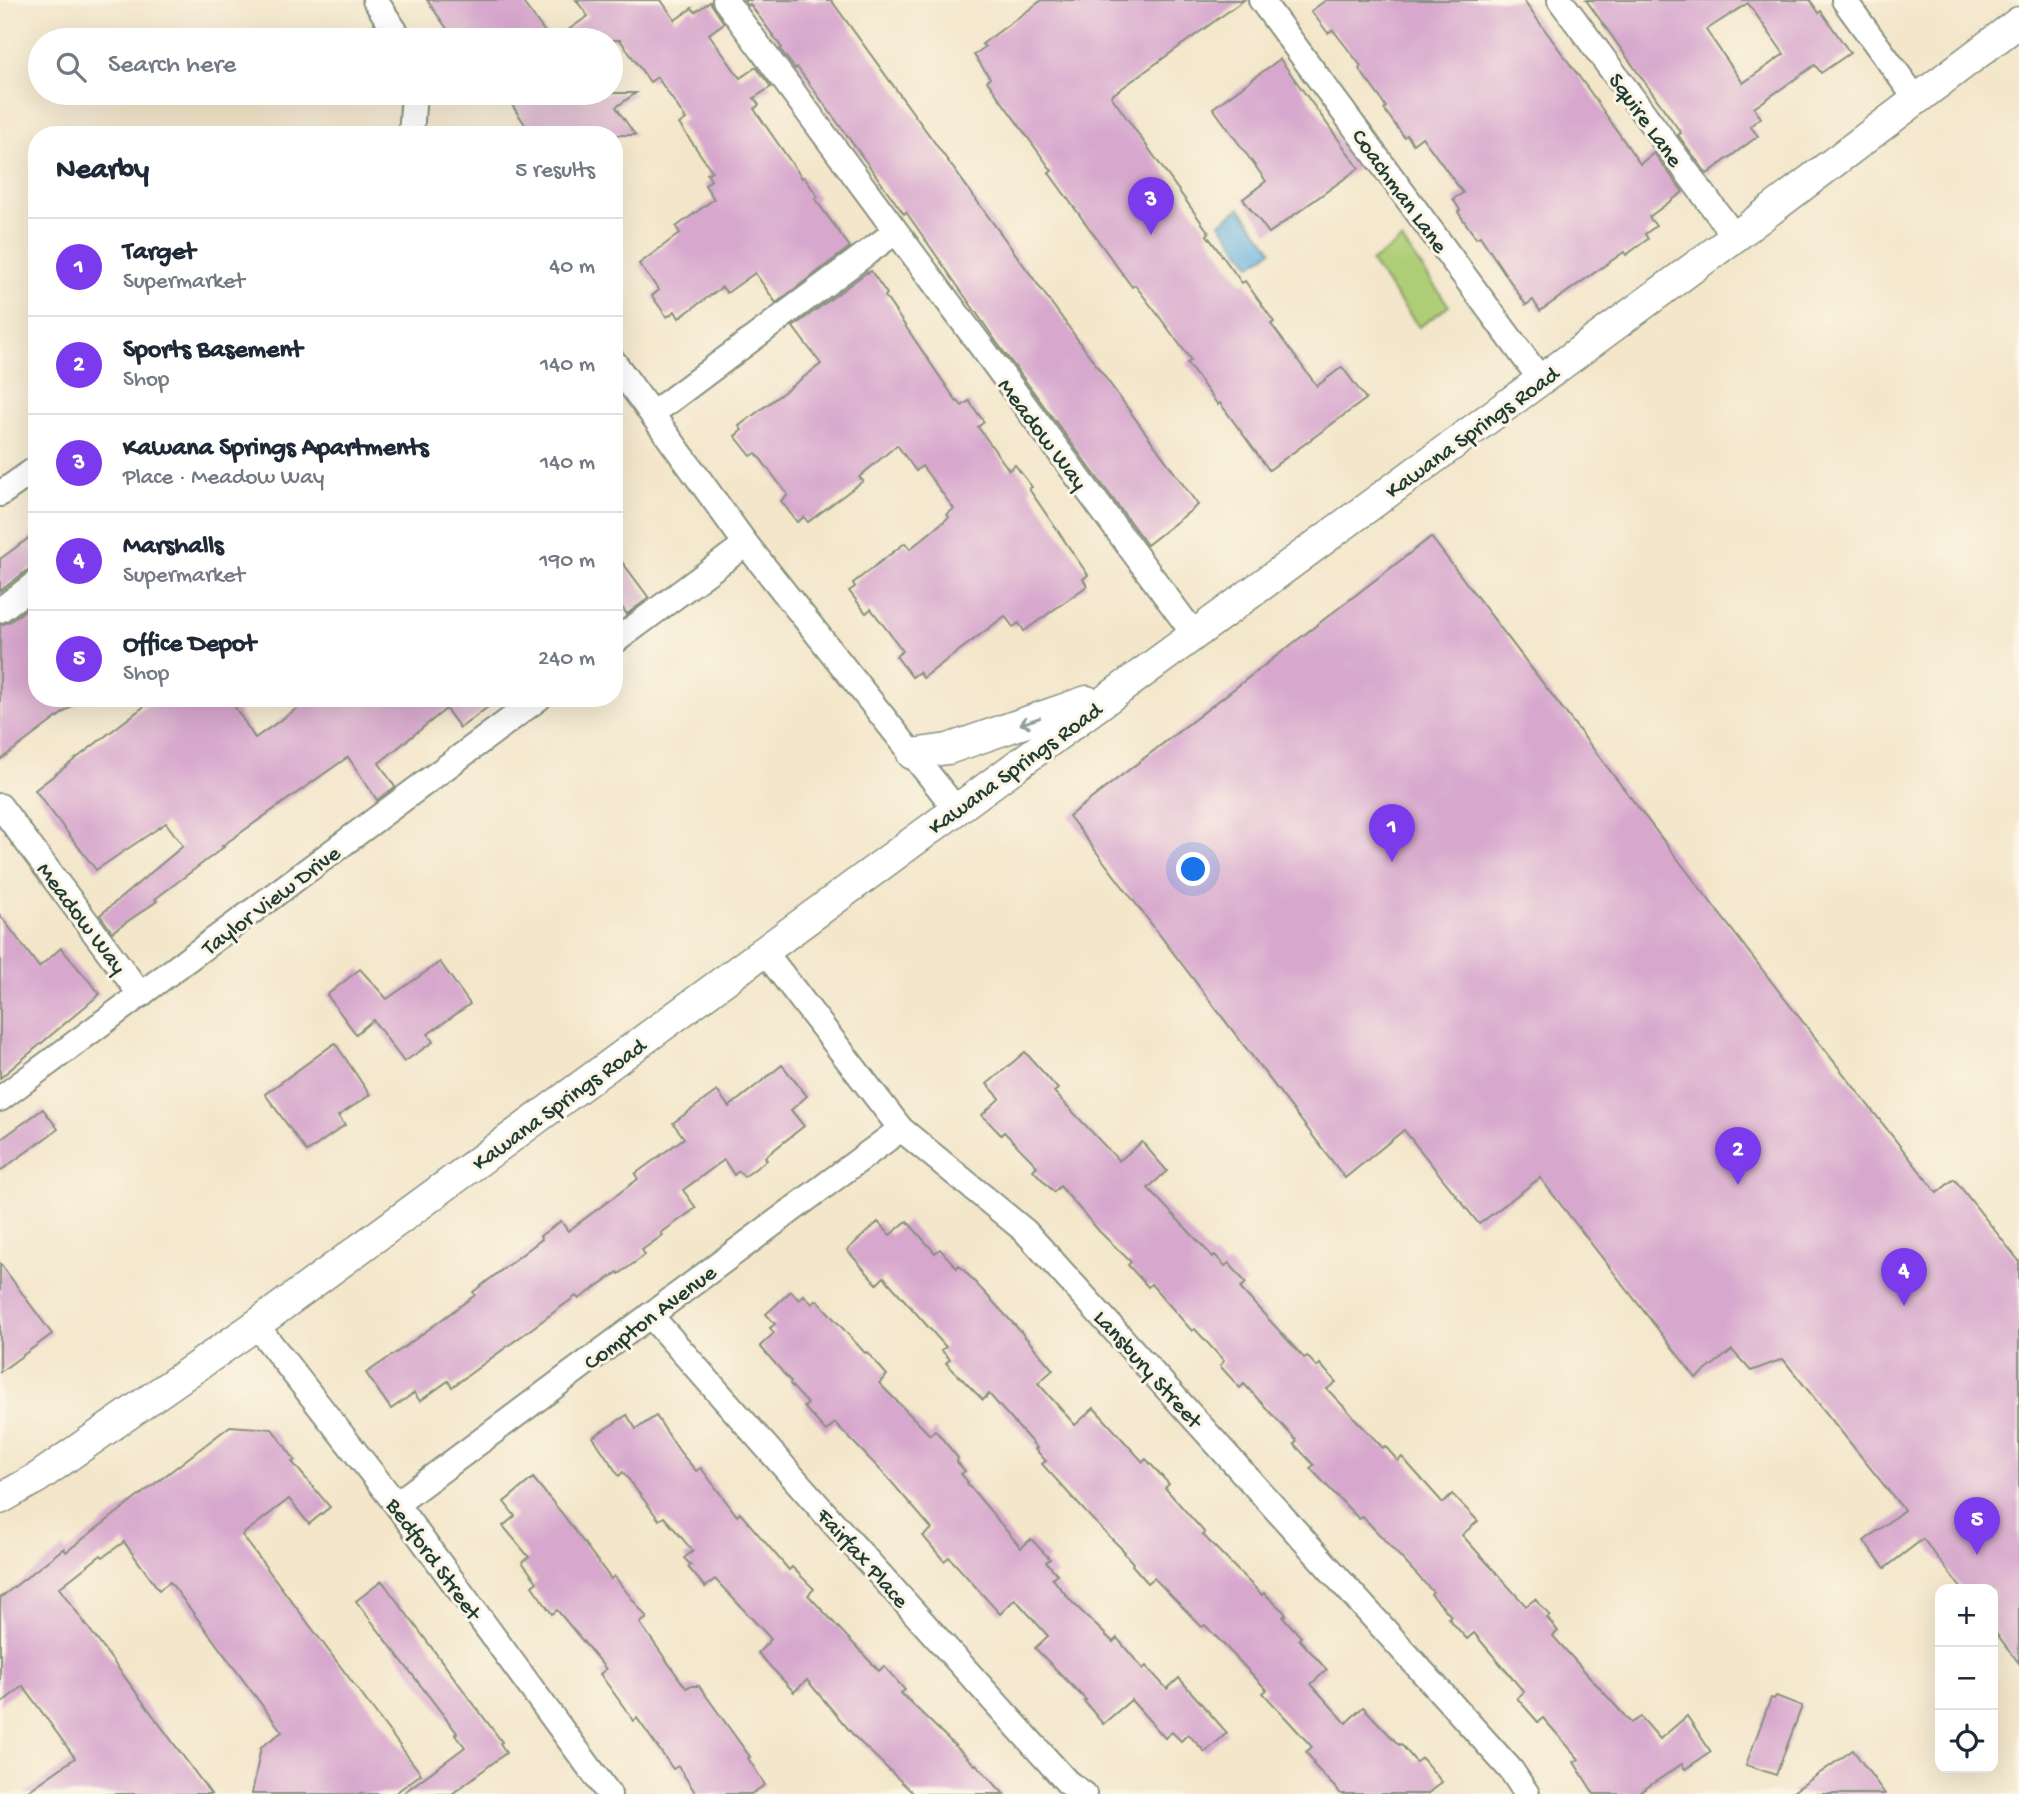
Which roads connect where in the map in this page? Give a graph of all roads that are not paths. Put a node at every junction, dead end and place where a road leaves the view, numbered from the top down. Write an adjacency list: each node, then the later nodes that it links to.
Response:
1 (375, 0): 7 (street)
2 (724, 0): 11 (street, Meadow Way)
3 (1261, 0): 14 (street, Coachman Lane)
4 (1560, 0): 12 (street, Squire Lane)
5 (1844, 0): 8 (street)
6 (2019, 22): 8 (street, Kawana Springs Road)
7 (393, 28)
8 (1917, 100): 12 (street, Kawana Springs Road)
9 (413, 105): 10 (street)
10 (412, 126)
11 (895, 232): 15 (street); 21 (street, Meadow Way)
12 (1735, 237): 14 (street, Kawana Springs Road)
13 (623, 374): 15 (street)
14 (1541, 380): 21 (street, Kawana Springs Road)
15 (652, 414): 18 (street)
16 (28, 474): 17 (street)
17 (0, 494)
18 (747, 544): 22 (street); 25 (street)
19 (28, 589): 20 (street)
20 (0, 610)
21 (1194, 634): 23 (street, Kawana Springs Road)
22 (623, 635)
23 (1117, 690): 25 (street, one-way to 25); 27 (street, Kawana Springs Road)
24 (527, 707): 29 (street, Taylor View Drive)
25 (912, 754): 27 (street)
26 (0, 806): 29 (street, Meadow Way)
27 (956, 809): 28 (street, Kawana Springs Road)
28 (764, 951): 31 (street, Lansbury Street); 33 (street, Kawana Springs Road)
29 (141, 995): 30 (street, Taylor View Drive)
30 (0, 1098)
31 (901, 1129): 32 (street, Compton Avenue); 38 (street, Lansbury Street)
32 (650, 1315): 35 (street, Compton Avenue); 37 (street, Fairfax Place)
33 (256, 1325): 34 (street, Kawana Springs Road); 35 (street, Bedford Street)
34 (0, 1499)
35 (396, 1504): 36 (street, Bedford Street)
36 (609, 1794)
37 (1084, 1794)
38 (1528, 1794)

